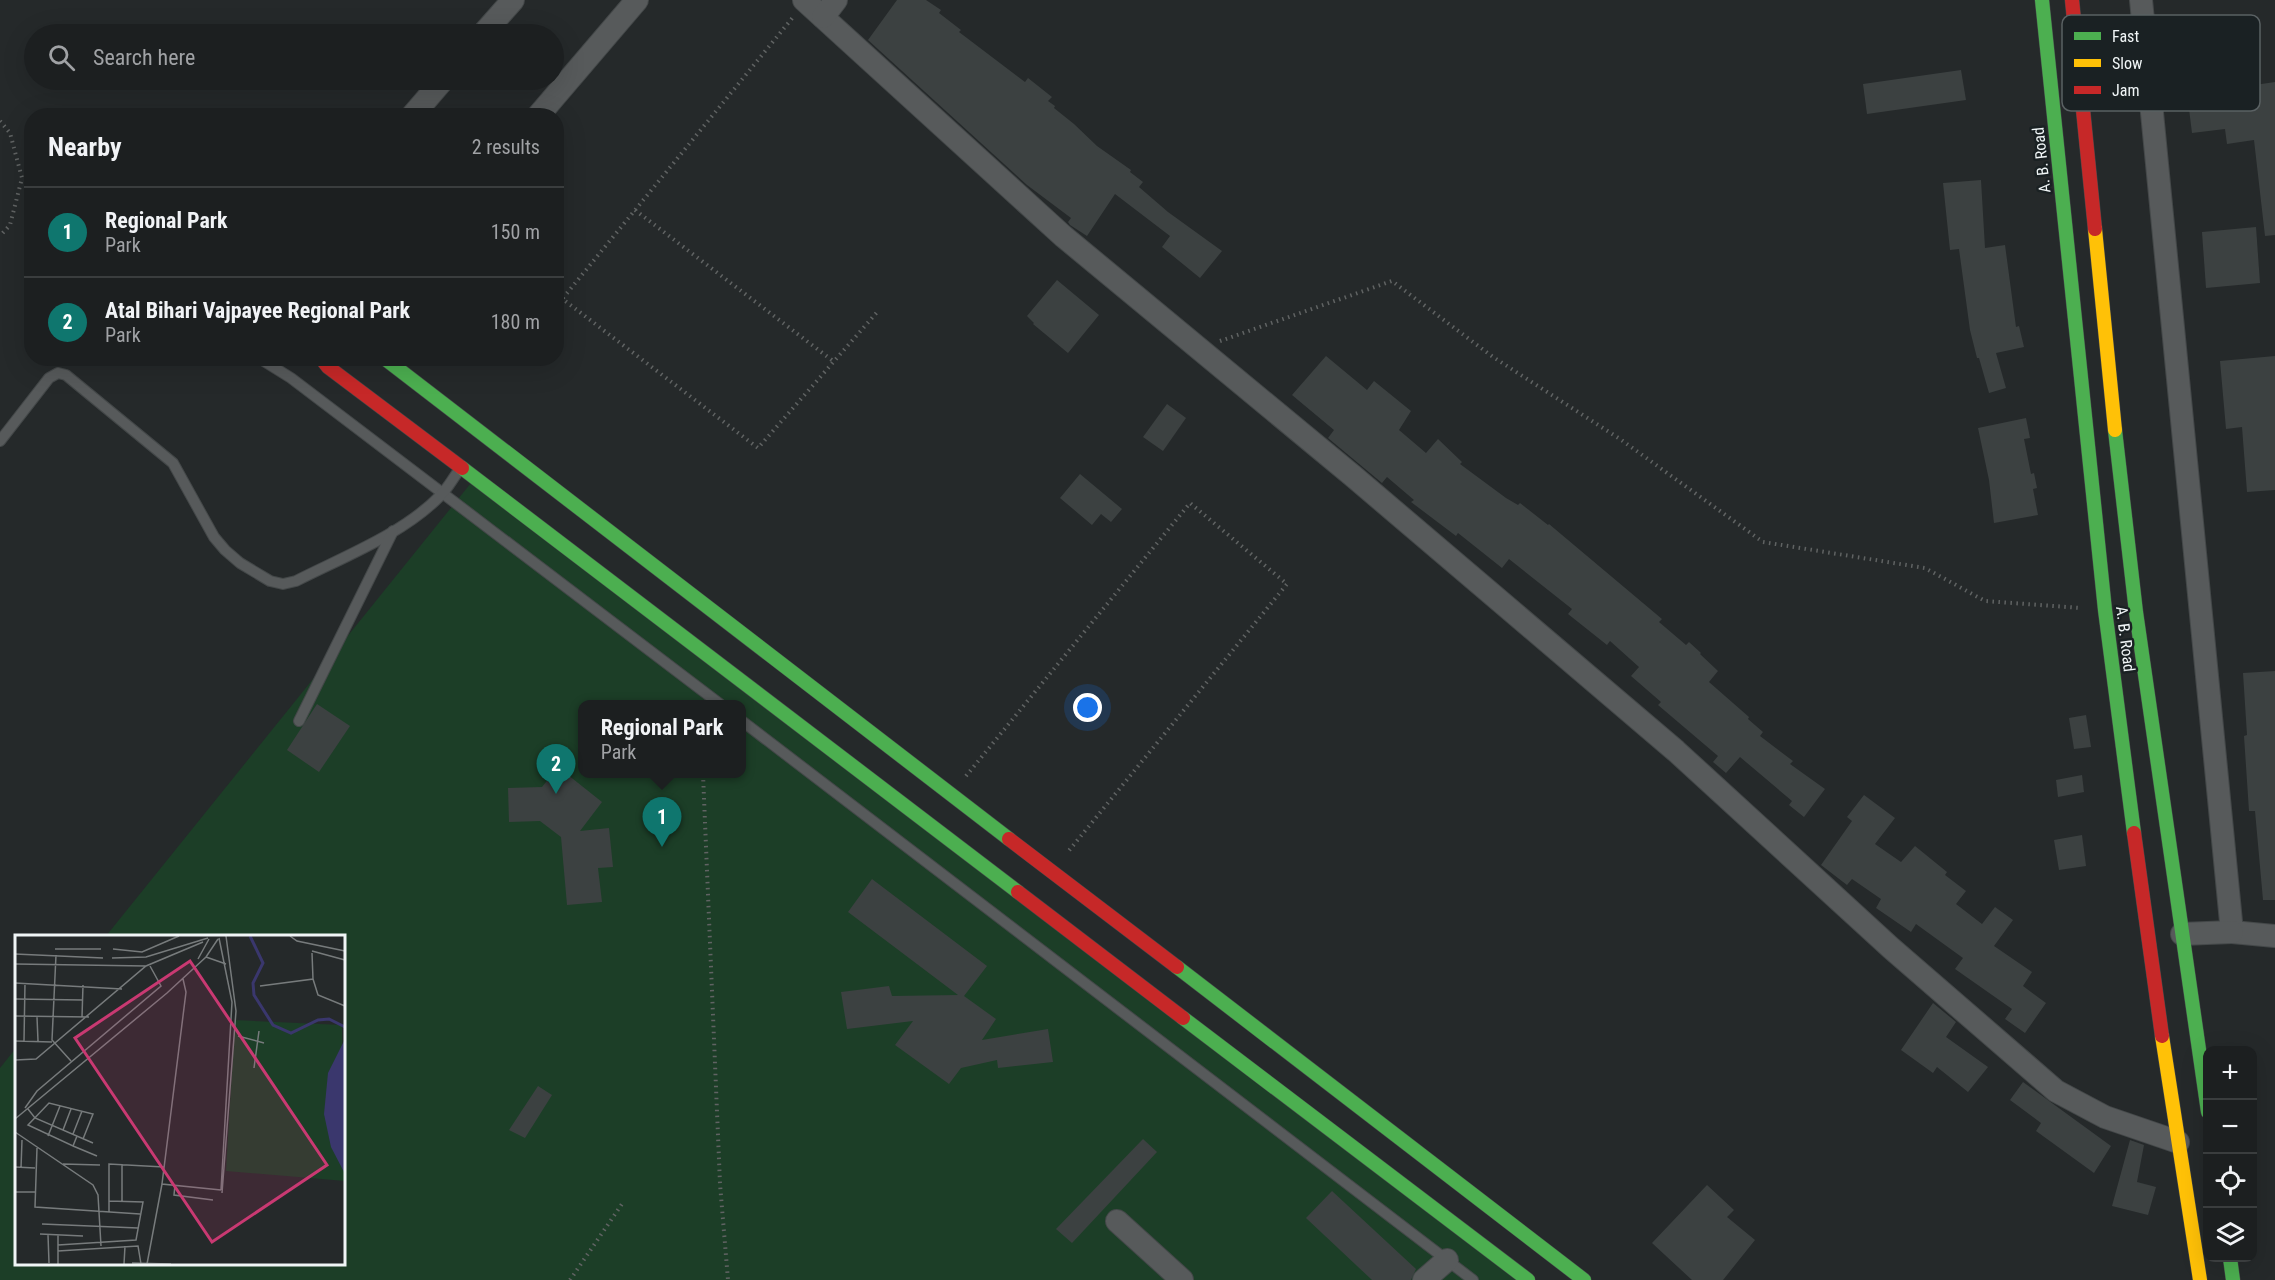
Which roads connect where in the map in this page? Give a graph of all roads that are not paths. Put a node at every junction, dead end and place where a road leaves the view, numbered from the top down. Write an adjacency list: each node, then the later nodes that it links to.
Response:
1 (513, 0): 9 (street)
2 (2042, 0): 31 (street, A. B. Road)
3 (2073, 0): 7 (street, A. B. Road)
4 (2141, 0): 8 (street)
5 (630, 2): 10 (street)
6 (817, 5): 31 (street)
7 (2074, 15)
8 (2142, 15)
9 (492, 24)
10 (564, 84)
11 (434, 90): 13 (street)
12 (559, 90): 14 (street)
13 (419, 108)
14 (544, 108)
15 (2084, 111): 28 (street, A. B. Road)
16 (2152, 111): 27 (street)
17 (272, 366): 22 (lane)
18 (327, 366): 21 (street)
19 (394, 366): 39 (street)
20 (0, 441): 23 (lane)
21 (461, 467): 22 (lane); 38 (street)
22 (442, 494): 23 (lane); 24 (lane)
23 (394, 531): 25 (lane)
24 (713, 700)
25 (298, 721)
26 (746, 725): 33 (lane)
27 (2232, 932): 28 (street); 29 (street)
28 (2182, 934): 30 (street, A. B. Road)
29 (2275, 936)
30 (2206, 1100)
31 (2178, 1142): 40 (street, A. B. Road)
32 (1117, 1221): 35 (street)
33 (1447, 1260): 36 (street); 37 (lane)
34 (2230, 1262): 41 (street)
35 (1182, 1280)
36 (1424, 1280)
37 (1473, 1280)
38 (1528, 1280)
39 (1584, 1280)
40 (2200, 1280)
41 (2233, 1280)

